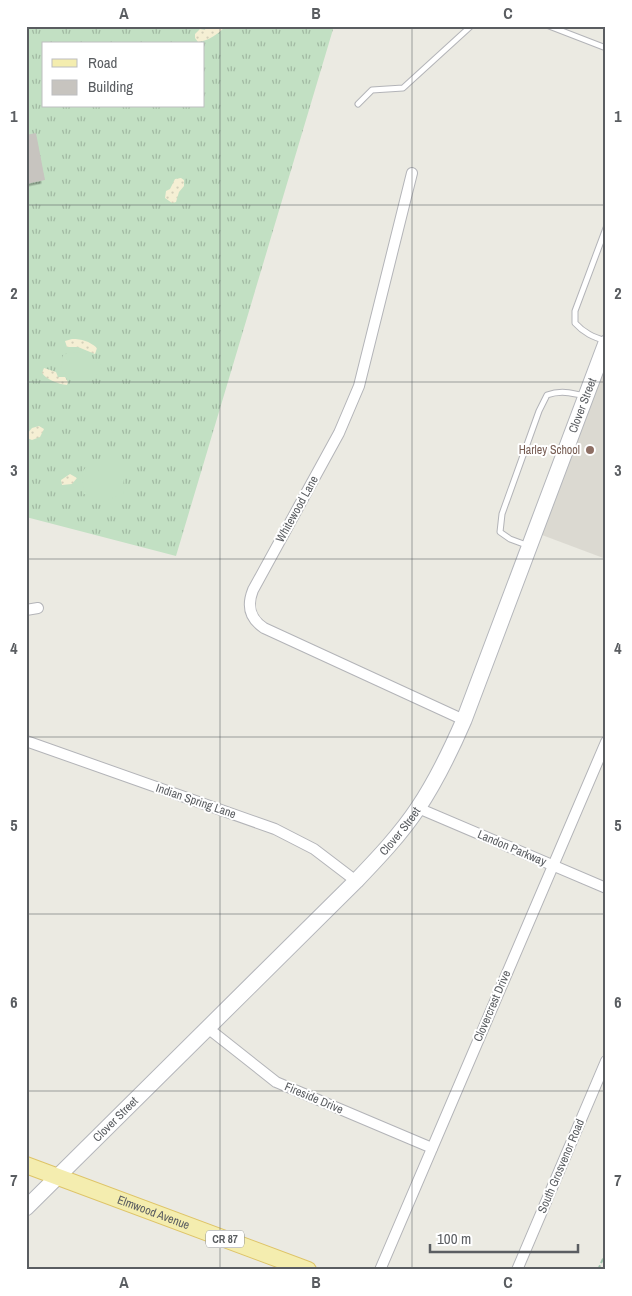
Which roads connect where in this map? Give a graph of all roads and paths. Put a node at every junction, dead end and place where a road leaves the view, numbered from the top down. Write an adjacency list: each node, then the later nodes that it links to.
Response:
1 (471, 26): 4 (lane)
2 (549, 26): 3 (lane)
3 (606, 48)
4 (358, 104)
5 (412, 173): 12 (street, Whitewood Lane)
6 (606, 228): 7 (lane)
7 (606, 342): 8 (main road, Clover Street)
8 (586, 396): 9 (main road, Clover Street); 9 (lane)
9 (529, 547): 12 (main road, Clover Street)
10 (38, 608): 11 (street)
11 (26, 610)
12 (464, 720): 15 (main road, Clover Street)
13 (26, 741): 17 (street, Indian Spring Lane)
14 (606, 742): 16 (street, Clovercrest Drive)
15 (418, 808): 16 (street, Landon Parkway); 17 (main road, Clover Street)
16 (552, 865): 18 (street, Landon Parkway); 21 (street, Clovercrest Drive)
17 (356, 881): 19 (main road, Clover Street)
18 (606, 888)
19 (209, 1029): 21 (street, Fireside Drive); 23 (main road, Clover Street)
20 (606, 1061): 28 (street, South Grosvenor Road)
21 (432, 1148): 27 (street, Clovercrest Drive)
22 (26, 1165): 23 (main road, Elmwood Avenue / CR 87)
23 (58, 1176): 24 (main road, Clover Street); 26 (main road, Elmwood Avenue / CR 87)
24 (26, 1208)
25 (606, 1252): 29 (path)
26 (308, 1270)
27 (380, 1270)
28 (517, 1270)
29 (598, 1270)

